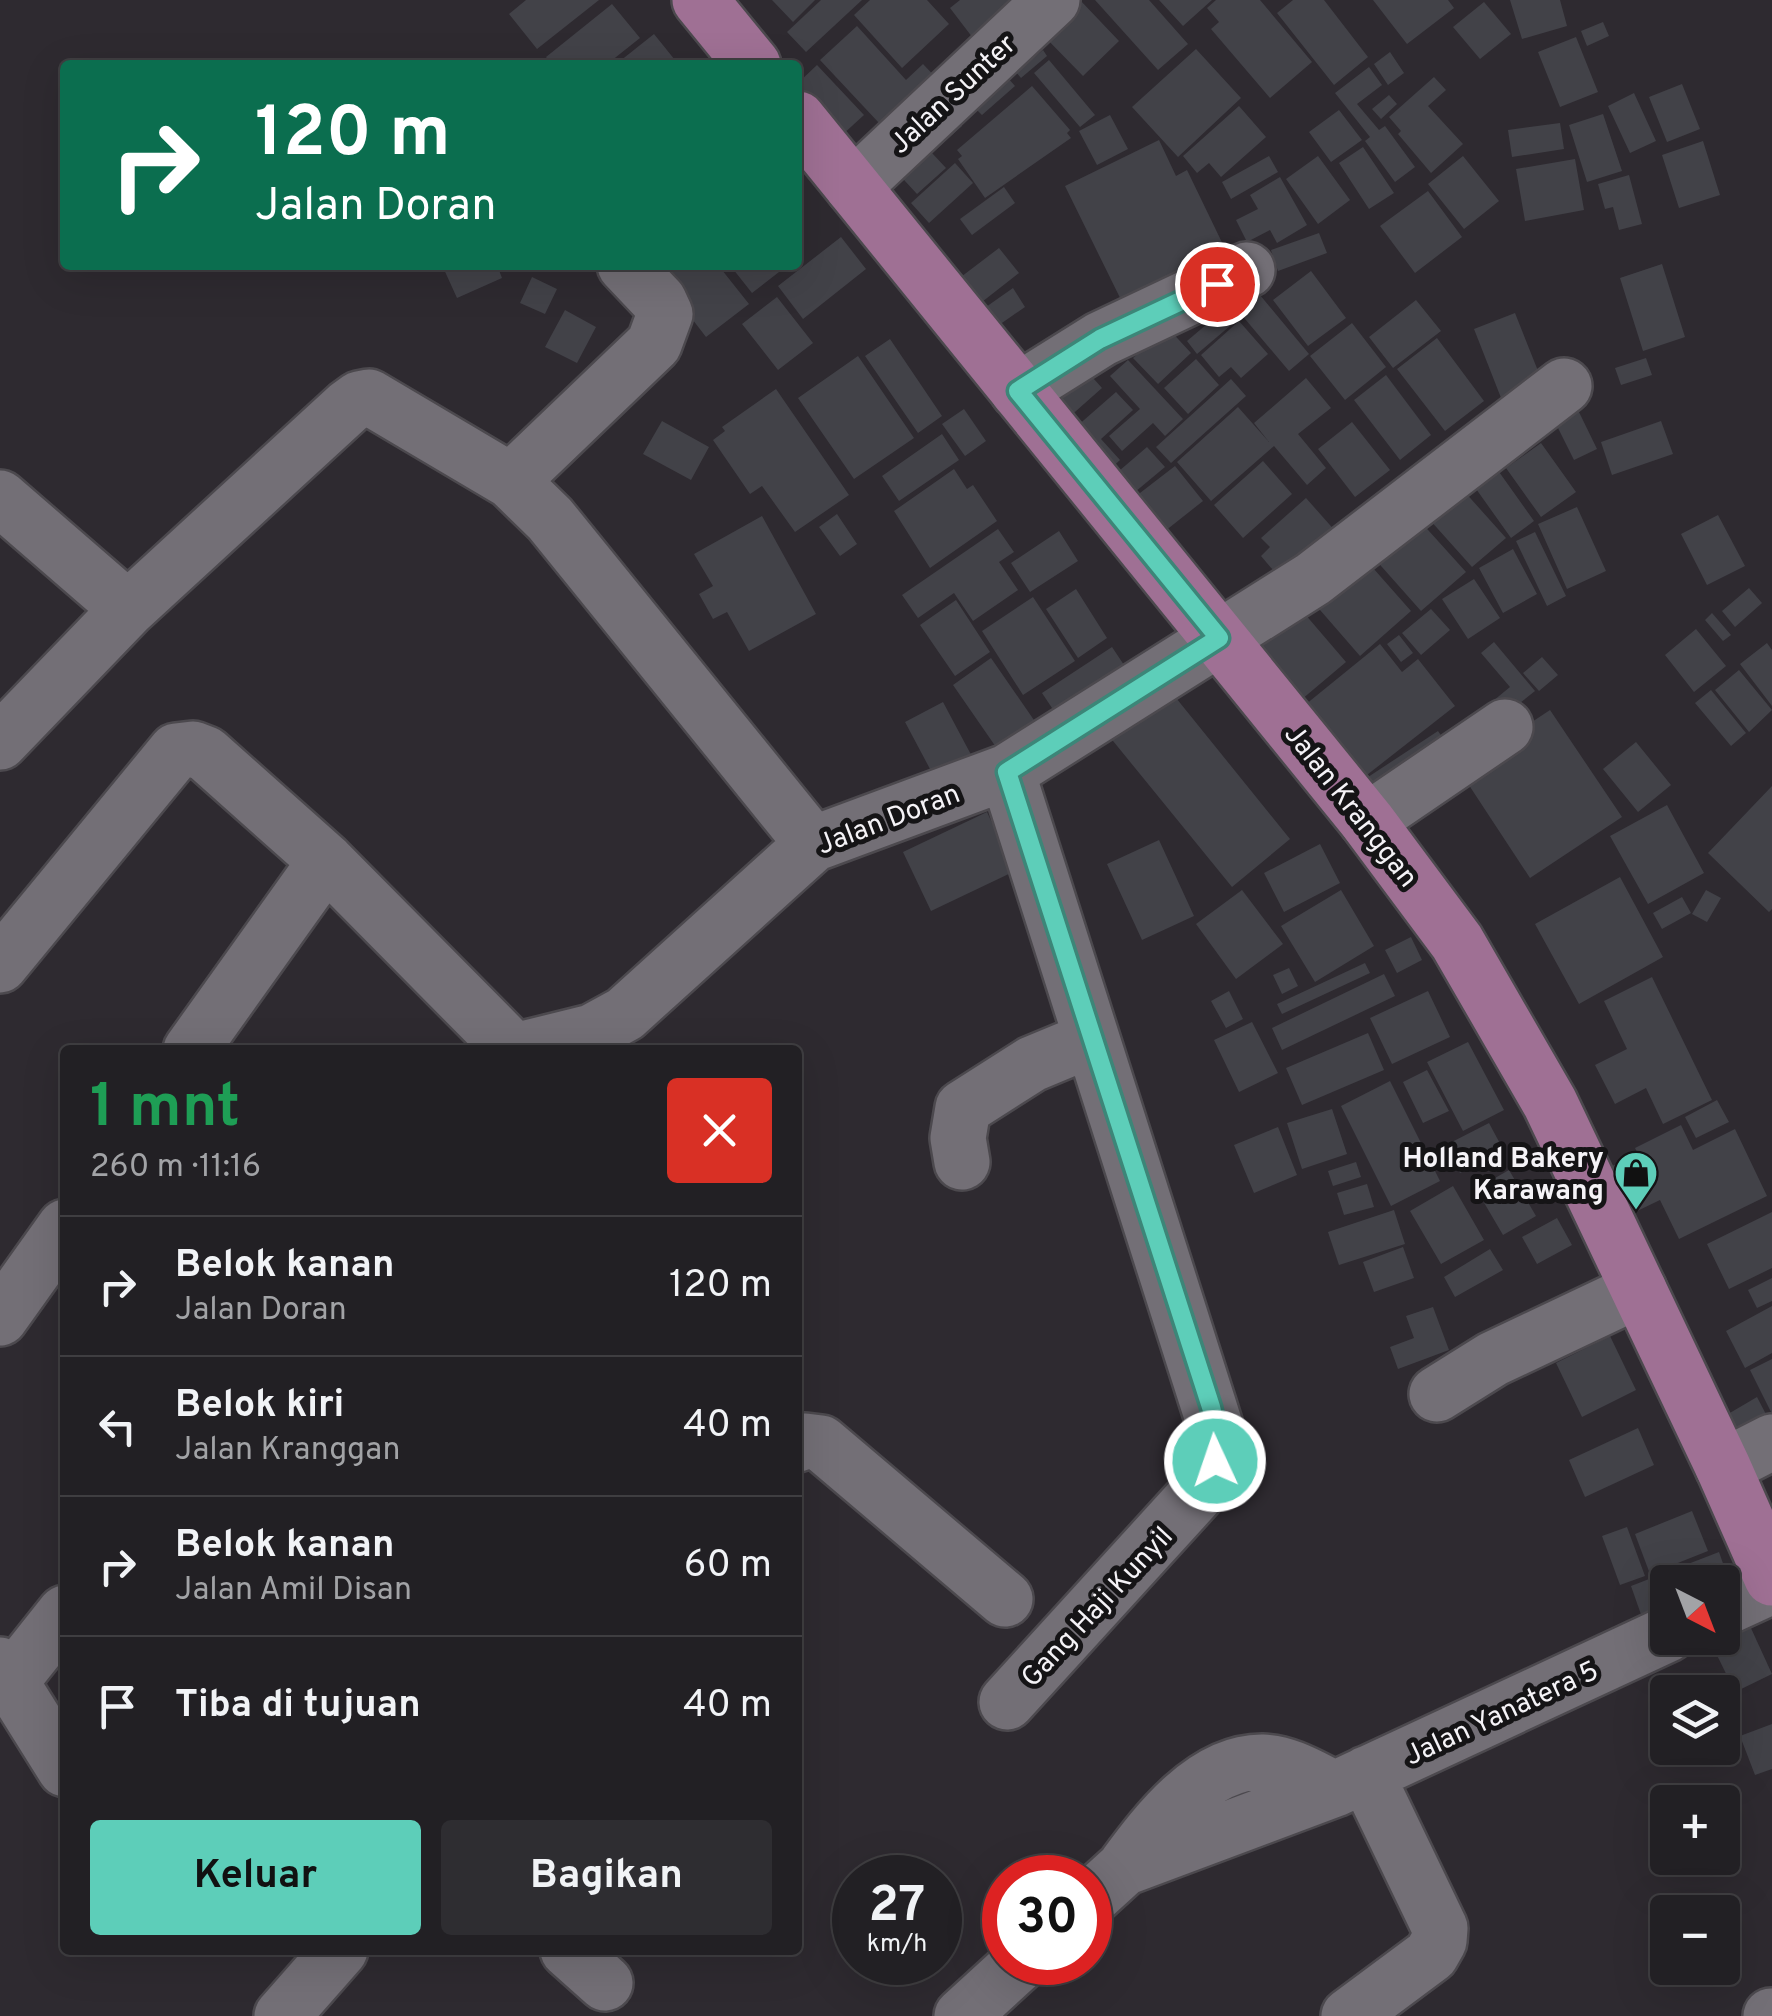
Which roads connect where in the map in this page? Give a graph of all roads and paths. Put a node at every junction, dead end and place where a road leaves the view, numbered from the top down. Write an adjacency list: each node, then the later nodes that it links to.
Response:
1 (700, 0): 3 (main road)
2 (1052, 0): 5 (street, Jalan Sunter)
3 (749, 60)
4 (802, 124): 5 (main road, Jalan Kranggan)
5 (852, 187): 9 (main road, Jalan Kranggan)
6 (629, 270): 10 (street)
7 (1247, 270): 9 (street)
8 (1564, 386): 13 (street, Jalan Doran)
9 (1018, 391): 13 (main road, Jalan Kranggan)
10 (511, 481): 12 (street); 18 (street)
11 (0, 498): 12 (street)
12 (128, 608): 15 (street)
13 (1219, 638): 16 (street, Jalan Doran); 17 (main road, Jalan Kranggan)
14 (1505, 728): 17 (street)
15 (0, 742)
16 (1007, 772): 18 (street, Jalan Doran); 21 (street, Gang Haji Kunyil)
17 (1367, 821): 27 (main road, Jalan Kranggan)
18 (813, 844): 24 (street, Jalan Doran)
19 (326, 861): 20 (street); 22 (street); 23 (street)
20 (0, 965)
21 (1092, 1039): 25 (street); 39 (street, Gang Haji Kunyil)
22 (196, 1045)
23 (511, 1045)
24 (537, 1045)
25 (962, 1162)
26 (60, 1234): 28 (street)
27 (1639, 1290): 29 (street); 32 (main road, Jalan Kranggan)
28 (0, 1318)
29 (1437, 1394)
30 (802, 1442): 35 (street)
31 (1772, 1442): 32 (street)
32 (1724, 1467): 33 (main road, Jalan Kranggan)
33 (1772, 1582): 34 (street)
34 (1740, 1599)
35 (1005, 1600)
36 (60, 1618): 38 (street)
37 (1650, 1642): 41 (street, Jalan Yanatera 5)
38 (5, 1674): 40 (street)
39 (1008, 1702)
40 (60, 1761)
41 (1350, 1782): 42 (street); 47 (street)
42 (1112, 1877)
43 (336, 1955): 45 (street)
44 (996, 1985): 46 (street)
45 (282, 2016)
46 (962, 2016)
47 (1348, 2016)

